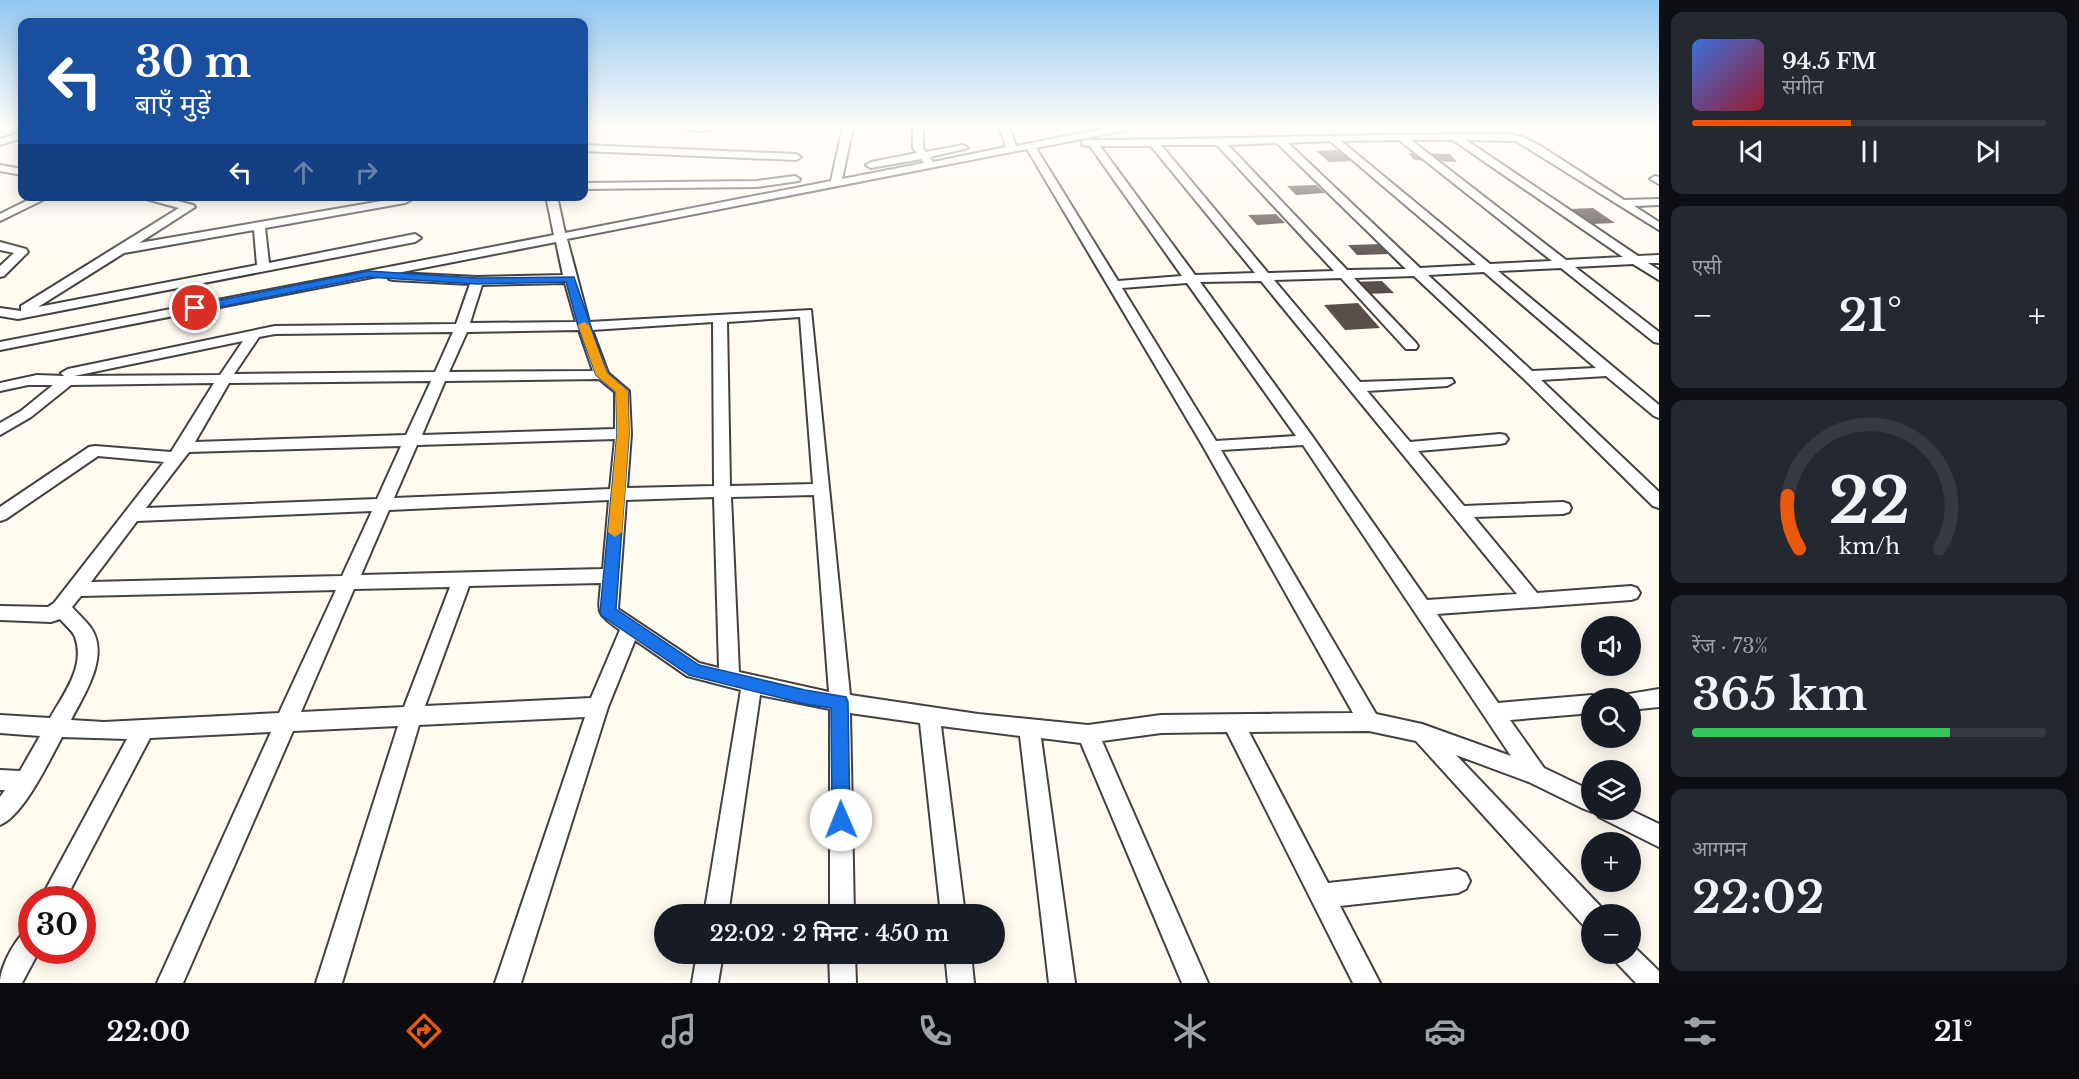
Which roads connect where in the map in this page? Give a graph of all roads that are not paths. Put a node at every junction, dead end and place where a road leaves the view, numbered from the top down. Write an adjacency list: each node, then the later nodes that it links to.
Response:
1 (18, 173): 14 (street)
2 (838, 173): 13 (street)
3 (862, 173): 13 (street)
4 (1046, 173): 43 (street)
5 (1114, 173): 41 (street)
6 (1179, 173): 39 (street)
7 (1249, 173): 37 (street)
8 (1314, 173): 34 (street)
9 (1374, 173): 33 (street)
10 (1447, 173): 31 (street)
11 (1508, 173): 30 (street)
12 (1574, 173): 21 (street)
13 (837, 178): 15 (street); 25 (street)
14 (0, 182)
15 (588, 186)
16 (36, 201): 22 (street)
17 (162, 201): 28 (street)
18 (399, 201): 23 (street)
19 (552, 201): 25 (street)
20 (1659, 202): 21 (street)
21 (1623, 203): 24 (street)
22 (0, 218)
23 (259, 226): 28 (street); 32 (street)
24 (1659, 227)
25 (561, 233): 36 (street); 40 (street)
26 (415, 238): 32 (street)
27 (0, 246): 35 (street)
28 (121, 250): 45 (street)
29 (1659, 259): 30 (street)
30 (1636, 260): 31 (street); 38 (street)
31 (1561, 263): 33 (street); 50 (street)
32 (263, 267): 45 (street)
33 (1489, 268): 34 (street); 53 (street)
34 (1416, 272): 37 (street); 56 (street)
35 (0, 273)
36 (368, 274): 42 (street); 51 (street)
37 (1343, 275): 39 (street); 52 (street)
38 (1659, 276)
39 (1266, 277): 41 (street); 62 (street)
40 (570, 279): 42 (street); 47 (street)
41 (1190, 279): 43 (street); 68 (street)
42 (477, 281): 48 (street)
43 (1113, 285): 69 (street)
44 (0, 312): 45 (street)
45 (18, 315)
46 (720, 318): 47 (street); 72 (street); 73 (street)
47 (584, 326): 48 (street); 54 (street)
48 (461, 329): 49 (street); 55 (street)
49 (254, 335): 57 (street); 58 (street)
50 (1659, 339)
51 (0, 346)
52 (1411, 346)
53 (1610, 371): 56 (street); 63 (street)
54 (602, 375): 55 (street); 65 (street)
55 (440, 376): 57 (street); 67 (street)
56 (1529, 376): 75 (street)
57 (224, 379): 59 (street); 71 (street)
58 (29, 381): 59 (street); 61 (street)
59 (67, 381): 64 (street)
60 (1447, 382): 62 (street)
61 (0, 387)
62 (1356, 387): 70 (street)
63 (1659, 413)
64 (0, 430)
65 (623, 434): 67 (street); 74 (street)
66 (1500, 439): 70 (street)
67 (411, 440): 71 (street); 76 (street)
68 (1307, 440): 69 (street); 88 (street)
69 (1211, 446): 102 (street)
70 (1407, 447): 78 (street)
71 (180, 453): 79 (street); 80 (street)
72 (822, 489): 73 (street); 95 (street)
73 (722, 491): 74 (street); 91 (street)
74 (618, 494): 76 (street); 81 (street)
75 (1657, 499)
76 (383, 505): 80 (street); 83 (street)
77 (1563, 508): 78 (street)
78 (1460, 512): 86 (street)
79 (0, 515)
80 (132, 515): 84 (street)
81 (611, 576): 82 (street); 90 (street)
82 (462, 580): 83 (street); 99 (street)
83 (348, 583): 84 (street); 101 (street)
84 (76, 588): 87 (street)
85 (1631, 593): 86 (street)
86 (1533, 601): 88 (street)
87 (61, 608): 89 (street); 105 (street)
88 (1422, 608): 98 (street)
89 (0, 613)
90 (630, 628): 91 (street); 97 (street)
91 (729, 678): 92 (street)
92 (752, 684): 95 (street); 120 (street)
93 (1659, 698): 94 (street)
94 (1641, 700)
95 (840, 702): 100 (street); 121 (street)
96 (1581, 705): 98 (street)
97 (598, 707): 99 (street); 132 (street)
98 (1493, 712): 110 (street)
99 (411, 716): 101 (street); 131 (street)
100 (929, 716): 106 (street); 122 (street)
101 (286, 722): 107 (street); 130 (street)
102 (1369, 722): 104 (street); 108 (street)
103 (0, 724): 105 (street)
104 (1234, 724): 109 (street); 119 (street)
105 (55, 728): 107 (street); 112 (street)
106 (1029, 728): 109 (street); 136 (street)
107 (144, 729): 118 (street)
108 (1422, 733): 110 (street); 123 (street)
109 (1088, 734): 137 (street)
110 (1536, 775): 113 (street)
111 (0, 780): 112 (street)
112 (26, 782): 114 (street)
113 (1581, 797)
114 (0, 814)
115 (1627, 820): 116 (street)
116 (1659, 836)
117 (1458, 881): 119 (street)
118 (60, 886)
119 (1323, 896): 138 (street)
120 (718, 904)
121 (842, 904)
122 (952, 904)
123 (1581, 904)
124 (18, 964): 129 (street)
125 (708, 964): 133 (street)
126 (842, 964): 134 (street)
127 (959, 964): 135 (street)
128 (1635, 964): 139 (street)
129 (8, 983)
130 (170, 983)
131 (329, 983)
132 (508, 983)
133 (705, 983)
134 (843, 983)
135 (961, 983)
136 (1062, 983)
137 (1195, 983)
138 (1368, 983)
139 (1653, 983)

